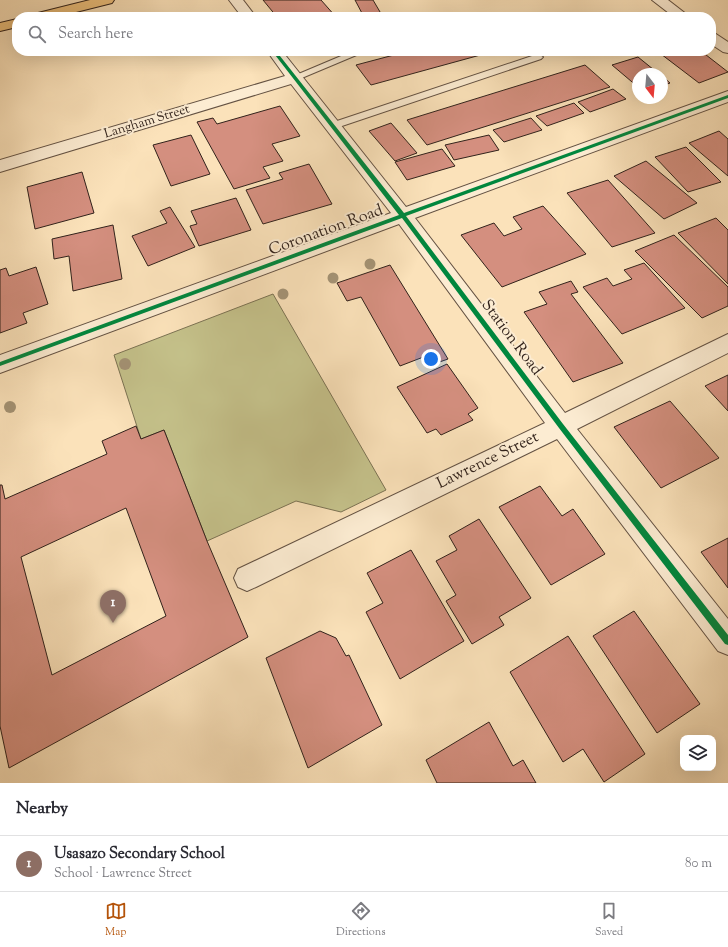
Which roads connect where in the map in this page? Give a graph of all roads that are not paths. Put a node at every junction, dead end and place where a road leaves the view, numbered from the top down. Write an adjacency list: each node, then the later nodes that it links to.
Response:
1 (107, 0): 4 (main road)
2 (236, 0): 5 (street)
3 (659, 0): 6 (street)
4 (59, 12)
5 (244, 12)
6 (676, 12)
7 (12, 24): 8 (main road)
8 (0, 27)
9 (716, 41): 10 (street)
10 (728, 49)
11 (278, 56): 14 (street, Station Road)
12 (349, 56): 14 (lane)
13 (538, 57): 16 (lane)
14 (294, 78): 16 (street, Station Road); 17 (street, Langham Street)
15 (728, 96): 18 (street, Coronation Road)
16 (332, 126): 18 (street, Station Road)
17 (0, 166)
18 (403, 216): 20 (street, Coronation Road); 21 (street, Station Road)
19 (728, 343): 21 (street, Lawrence Street)
20 (0, 364)
21 (561, 426): 22 (street, Lawrence Street); 23 (street, Station Road)
22 (248, 578)
23 (728, 641)

